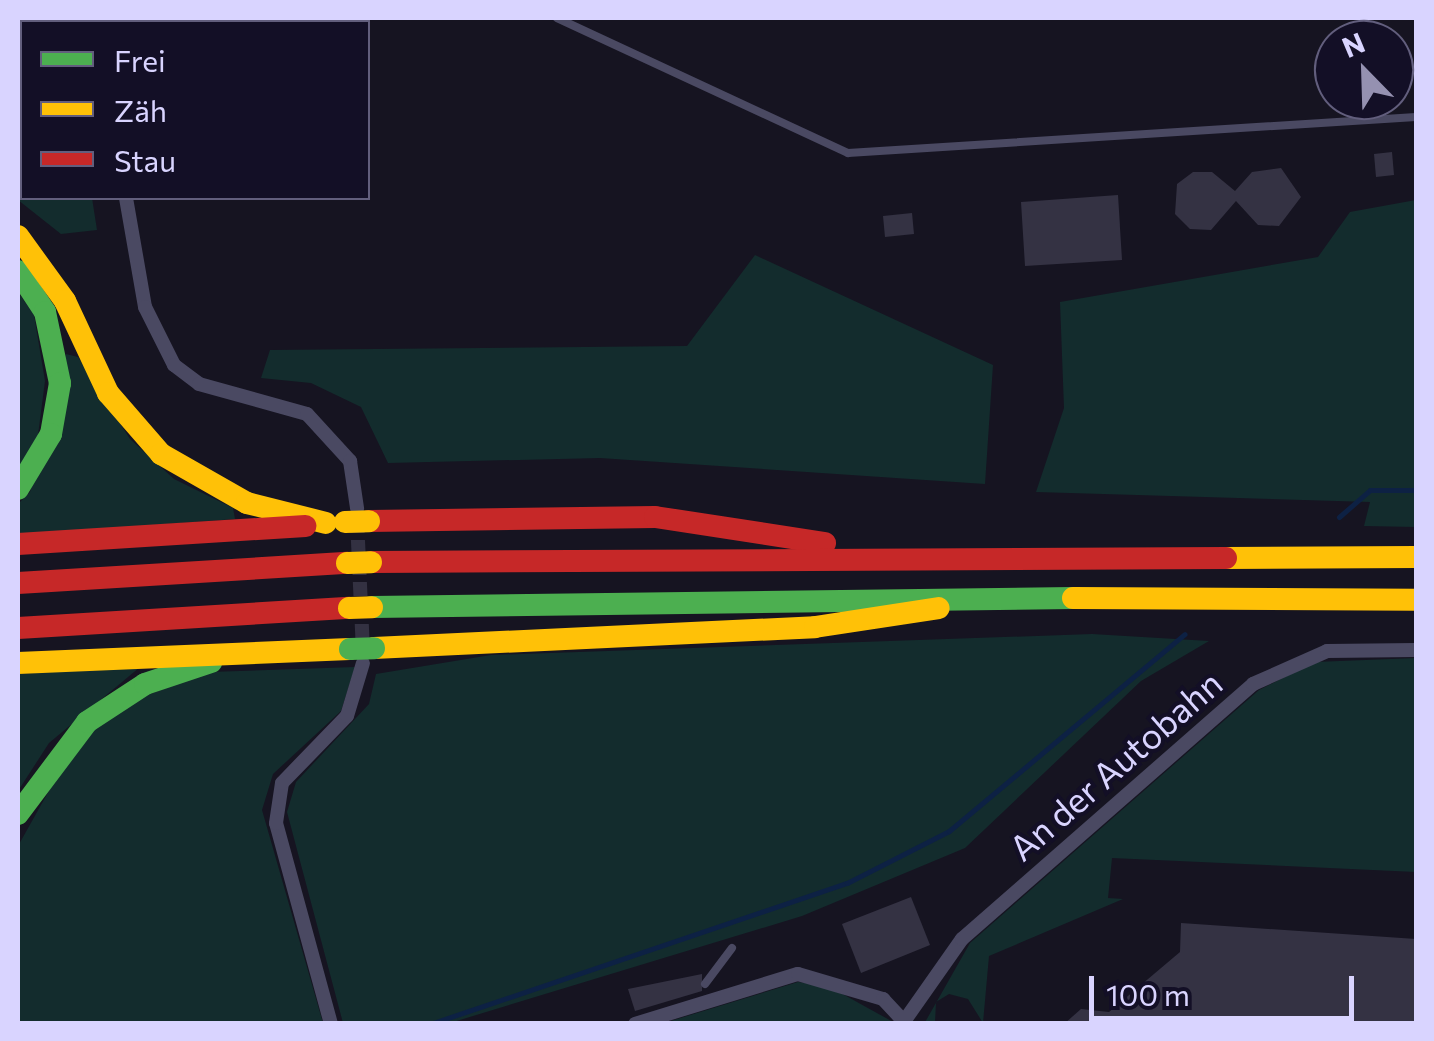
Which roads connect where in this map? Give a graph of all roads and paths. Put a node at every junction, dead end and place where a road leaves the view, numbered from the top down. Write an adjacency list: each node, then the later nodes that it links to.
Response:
1 (557, 18): 2 (lane)
2 (1416, 117)
3 (126, 200): 7 (street)
4 (18, 236): 7 (highway)
5 (18, 271): 6 (highway)
6 (18, 489)
7 (349, 518): 8 (highway); 9 (highway)
8 (18, 544)
9 (869, 553): 10 (highway); 11 (highway)
10 (1416, 556)
11 (18, 583)
12 (1008, 596): 13 (highway); 14 (highway); 17 (highway)
13 (1416, 600)
14 (18, 628)
15 (1416, 650): 22 (street, An der Autobahn)
16 (254, 652): 17 (highway); 18 (highway); 19 (highway)
17 (362, 654): 23 (street)
18 (18, 663)
19 (18, 814)
20 (732, 948): 21 (lane)
21 (705, 984)
22 (905, 1022): 24 (street, An der Autobahn)
23 (331, 1024)
24 (634, 1024)

